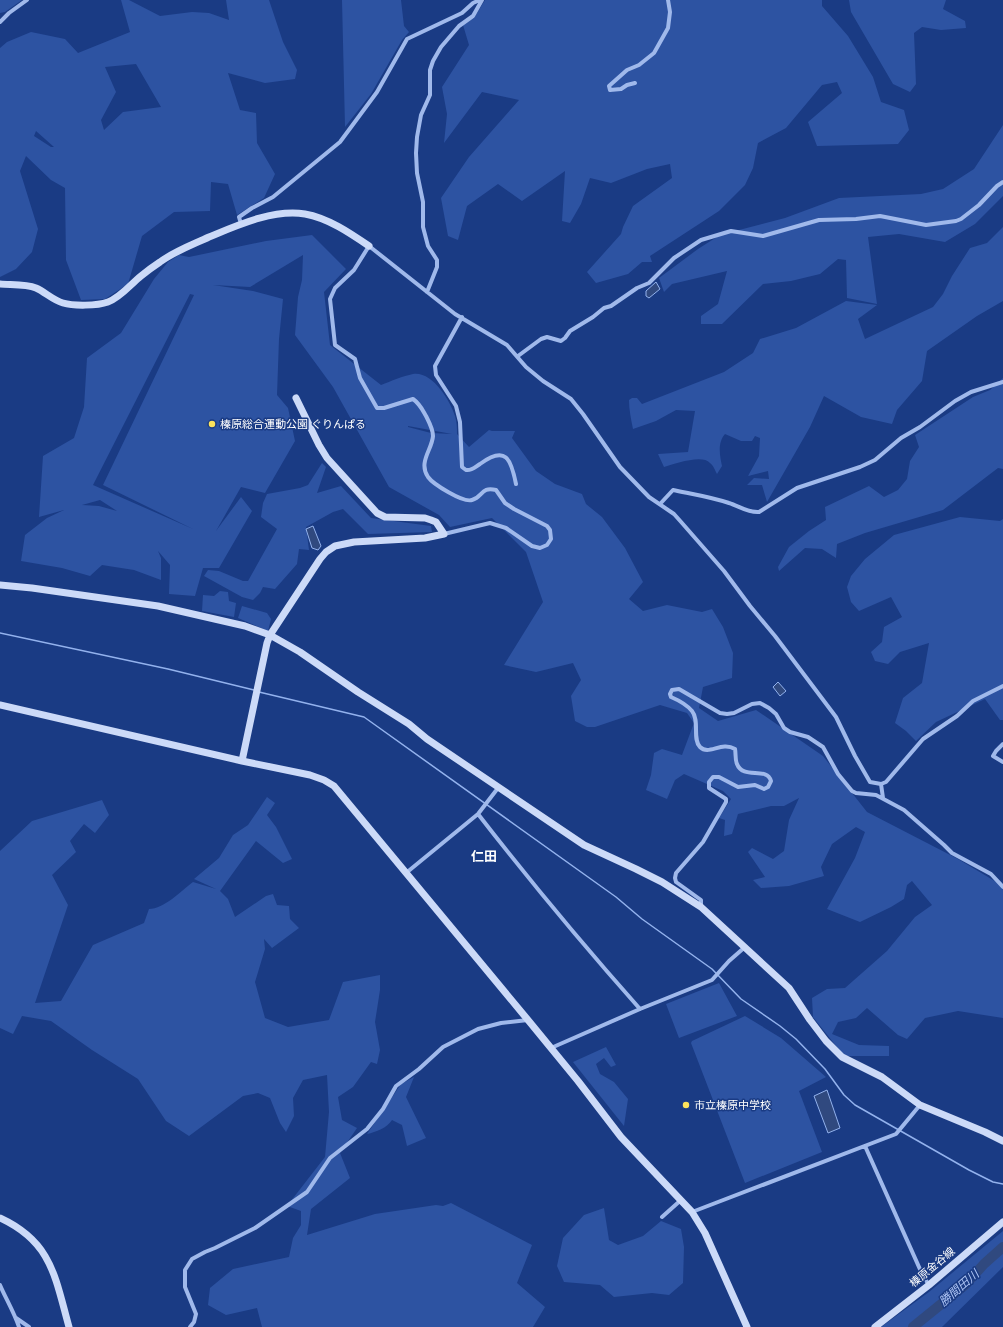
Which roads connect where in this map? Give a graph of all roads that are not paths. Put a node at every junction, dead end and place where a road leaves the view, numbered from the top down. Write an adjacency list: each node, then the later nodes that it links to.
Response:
1 (27, 0): 4 (street)
2 (481, 0): 7 (street); 10 (street)
3 (668, 0): 5 (street)
4 (0, 22)
5 (635, 83)
6 (1003, 182): 12 (street)
7 (242, 225): 8 (street); 9 (street)
8 (369, 246): 10 (street); 17 (street)
9 (0, 284)
10 (428, 292): 11 (street)
11 (462, 317): 12 (street); 15 (street)
12 (518, 356): 16 (street)
13 (1003, 382): 16 (street)
14 (296, 398): 17 (street)
15 (516, 484)
16 (660, 504): 25 (street)
17 (444, 534): 19 (street)
18 (0, 585): 19 (street)
19 (270, 635): 23 (street); 26 (street)
20 (1003, 686): 25 (street)
21 (0, 705): 23 (street)
22 (1003, 744): 24 (street)
23 (242, 762): 29 (street)
24 (1003, 762)
25 (881, 784): 27 (street)
26 (498, 788): 28 (street); 31 (street)
27 (883, 798): 30 (street); 31 (street)
28 (478, 814): 29 (street); 33 (street)
29 (406, 873): 34 (street)
30 (1003, 887)
31 (701, 907): 32 (street)
32 (745, 947): 33 (street); 36 (street)
33 (640, 1009): 35 (street)
34 (528, 1020): 35 (street); 50 (street)
35 (551, 1048): 39 (street)
36 (920, 1105): 37 (street); 38 (street)
37 (1003, 1141)
38 (865, 1146): 40 (street); 45 (street)
39 (681, 1200): 40 (street); 41 (street)
40 (692, 1212): 51 (street)
41 (662, 1217)
42 (0, 1218): 49 (street)
43 (1003, 1222): 45 (street, 榛原金谷線)
44 (0, 1285): 46 (street)
45 (928, 1285): 52 (street, 榛原金谷線)
46 (16, 1318): 47 (street); 48 (street)
47 (19, 1327)
48 (29, 1327)
49 (69, 1327)
50 (190, 1327)
51 (746, 1327)
52 (875, 1327)

